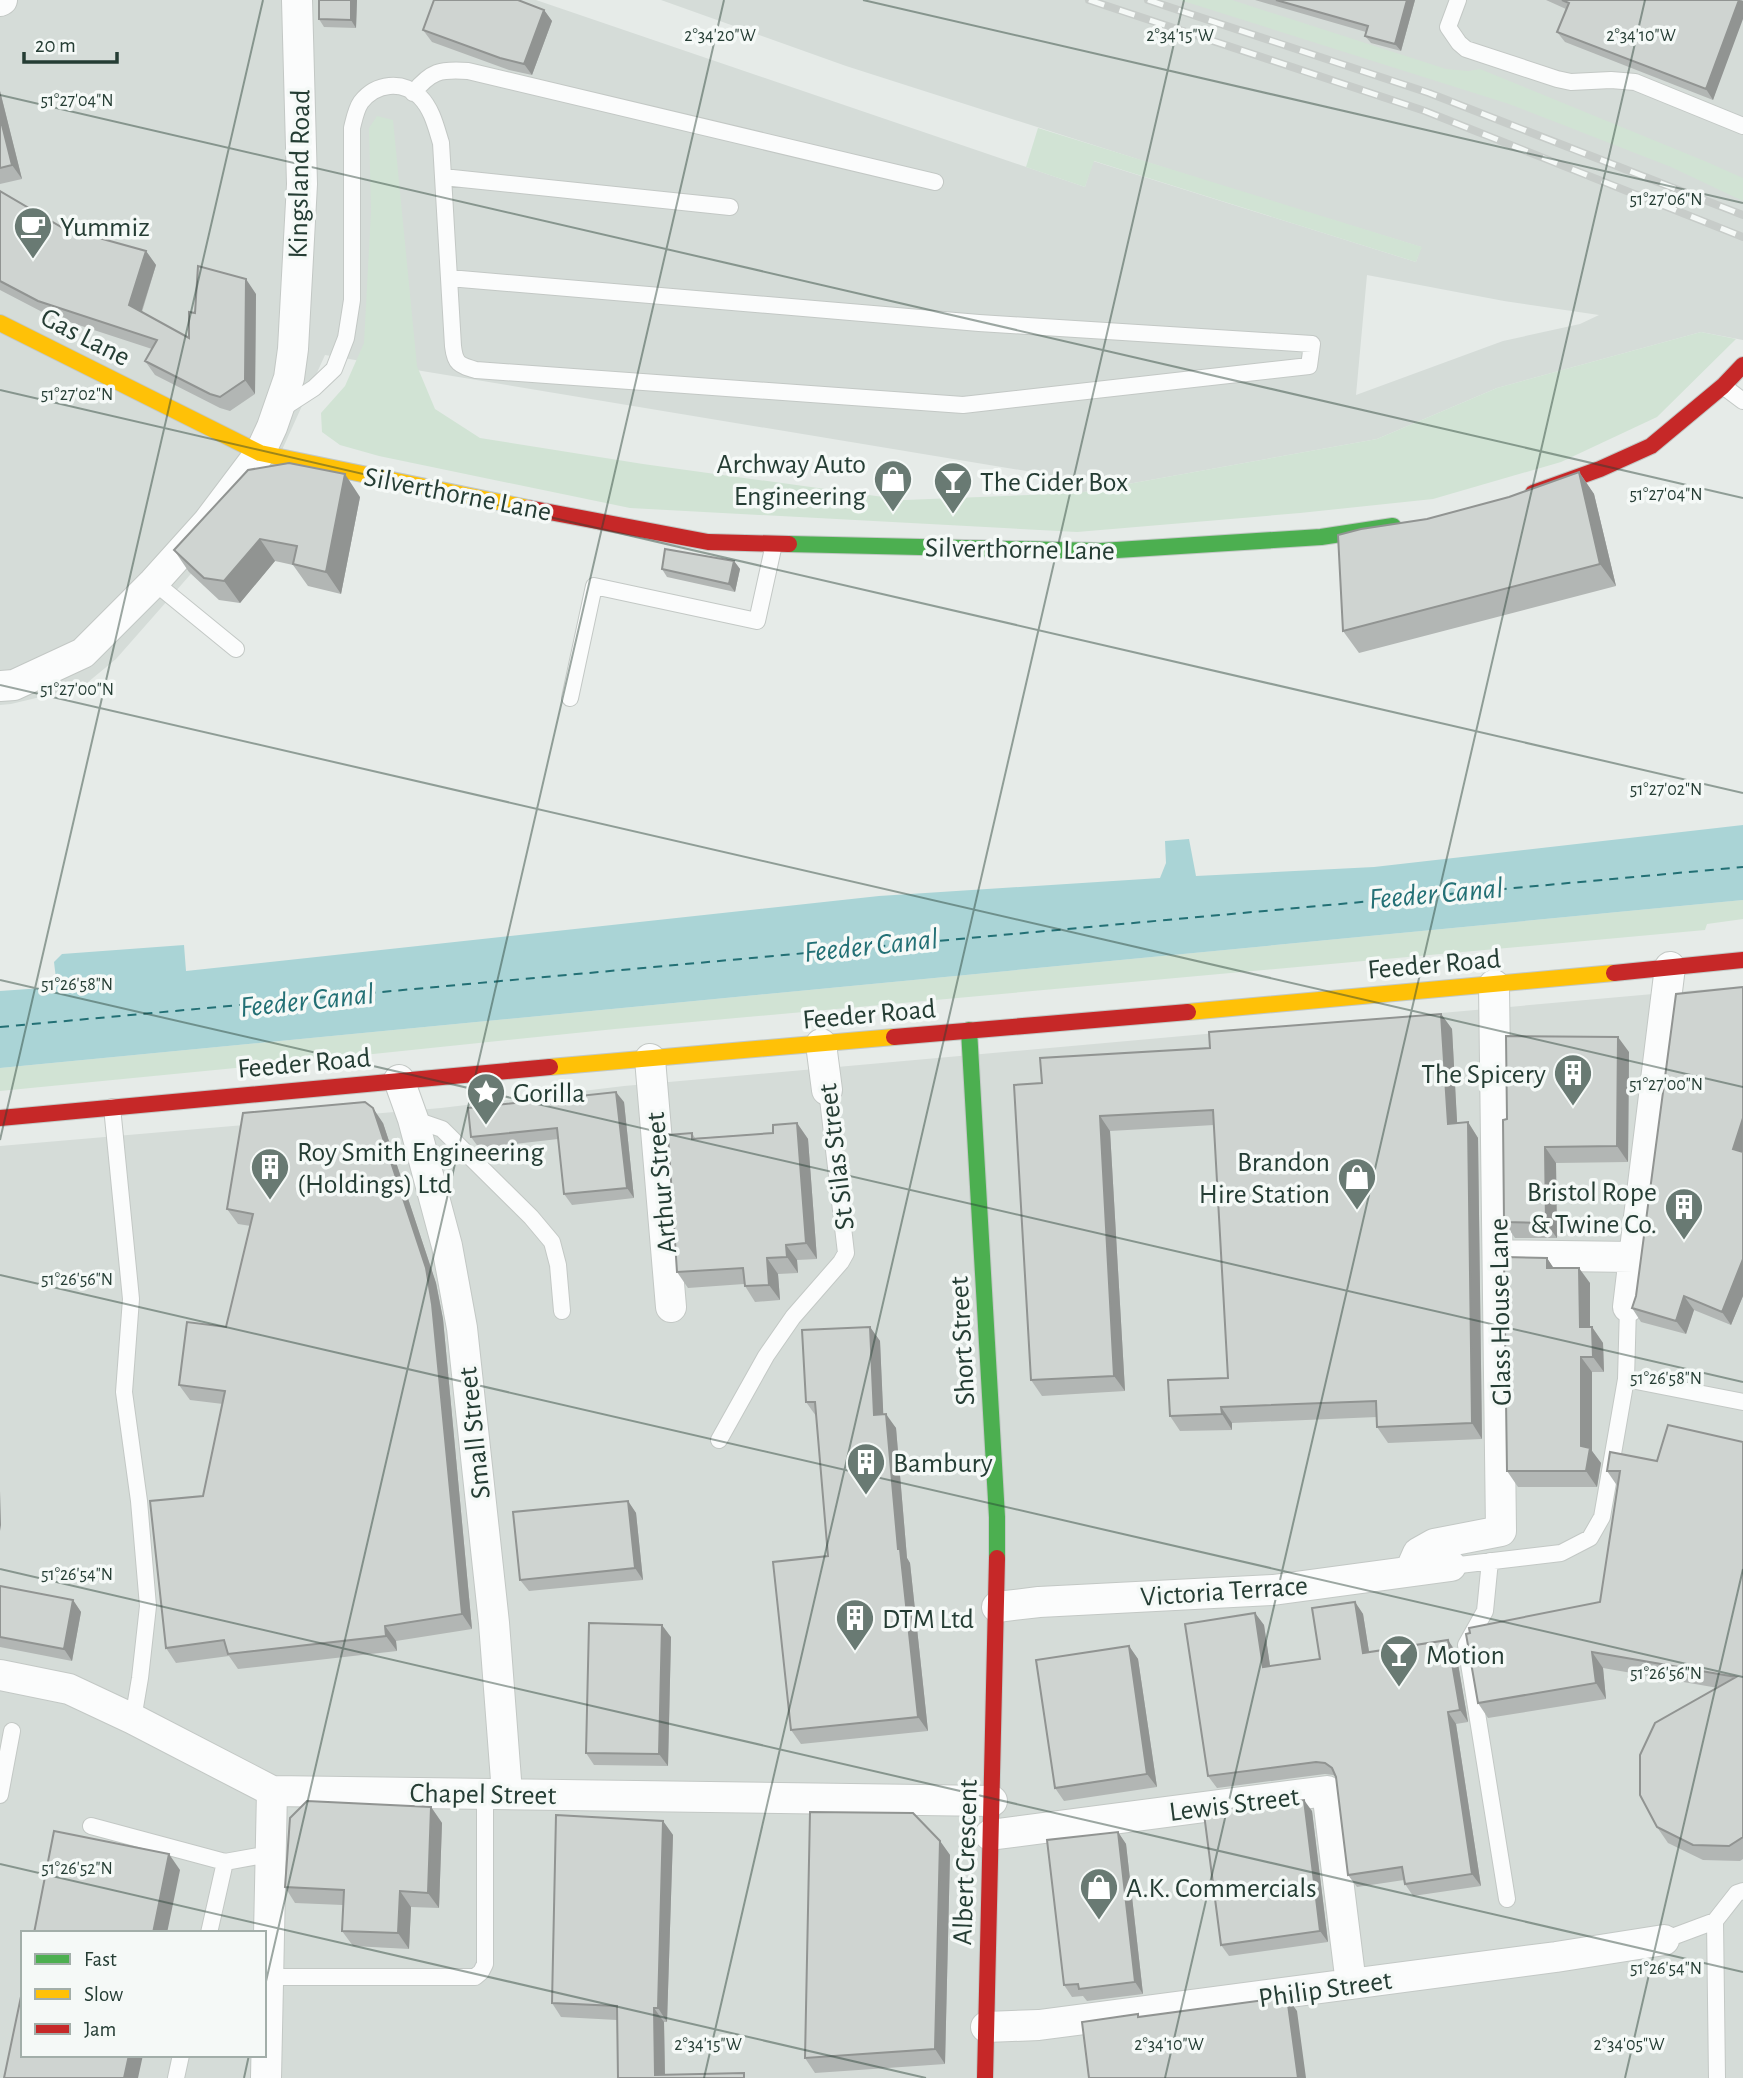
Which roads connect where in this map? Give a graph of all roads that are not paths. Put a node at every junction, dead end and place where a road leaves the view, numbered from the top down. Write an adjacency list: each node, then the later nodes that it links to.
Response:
1 (297, 0): 13 (street, Kingsland Road)
2 (1458, 0): 4 (lane)
3 (413, 93): 5 (lane); 6 (lane); 13 (lane)
4 (1743, 126)
5 (443, 177): 7 (lane); 8 (lane)
6 (934, 182)
7 (730, 207)
8 (449, 278): 8 (lane)
9 (0, 323): 14 (street, Gas Lane)
10 (1743, 365): 11 (street)
11 (1723, 386): 12 (lane); 15 (street)
12 (1743, 401)
13 (278, 411): 14 (street)
14 (260, 453): 17 (street, Silverthorne Lane); 18 (street)
15 (1520, 498)
16 (1411, 524): 17 (street, Silverthorne Lane)
17 (774, 544): 21 (lane)
18 (154, 582): 19 (lane); 20 (street)
19 (236, 649)
20 (0, 686)
21 (570, 698)
22 (1743, 960): 23 (street, Feeder Road)
23 (1670, 967): 24 (street, Feeder Road); 34 (street)
24 (1494, 985): 25 (street, Feeder Road); 33 (street, Glass House Lane)
25 (969, 1030): 26 (street, Feeder Road); 44 (street, Short Street)
26 (821, 1044): 27 (street, Feeder Road); 29 (street, St Silas Street)
27 (650, 1059): 28 (street, Feeder Road); 35 (street, Arthur Street)
28 (399, 1080): 30 (street, Feeder Road); 32 (street, Small Street)
29 (827, 1090): 40 (lane, St Silas Street)
30 (112, 1107): 31 (street, Feeder Road); 47 (lane)
31 (0, 1118)
32 (413, 1119): 37 (lane); 50 (street, Small Street)
33 (1498, 1255): 34 (street); 43 (street, Glass House Lane)
34 (1634, 1257): 36 (street)
35 (671, 1307)
36 (1628, 1307): 38 (lane)
37 (562, 1311)
38 (1626, 1379): 39 (lane); 41 (lane)
39 (1743, 1402)
40 (719, 1440)
41 (1490, 1561): 42 (lane); 58 (lane)
42 (1451, 1566): 43 (street, Victoria Terrace)
43 (1410, 1571): 44 (street, Victoria Terrace)
44 (997, 1607): 45 (street, Short Street)
45 (996, 1648): 52 (street, Albert Crescent)
46 (0, 1675): 47 (street, Chapel Street)
47 (133, 1719): 49 (street, Chapel Street)
48 (12, 1731): 51 (lane)
49 (272, 1791): 50 (street, Chapel Street); 55 (street)
50 (496, 1793): 52 (street, Chapel Street); 62 (lane)
51 (0, 1795)
52 (992, 1801): 54 (street, Albert Crescent)
53 (91, 1826): 56 (lane)
54 (990, 1835): 63 (street, Lewis Street); 64 (street, Albert Crescent)
55 (271, 1854): 56 (lane); 62 (street)
56 (225, 1862): 60 (lane)
57 (1743, 1891): 59 (lane)
58 (1507, 1899)
59 (1715, 1921): 61 (lane); 69 (lane)
60 (209, 1931)
61 (1664, 1940): 63 (street, Philip Street)
62 (268, 1977): 67 (street)
63 (1352, 1984): 64 (street, Philip Street)
64 (986, 2027): 68 (street, Albert Crescent)
65 (181, 2057): 66 (lane)
66 (176, 2078)
67 (266, 2078)
68 (985, 2078)
69 (1717, 2078)

